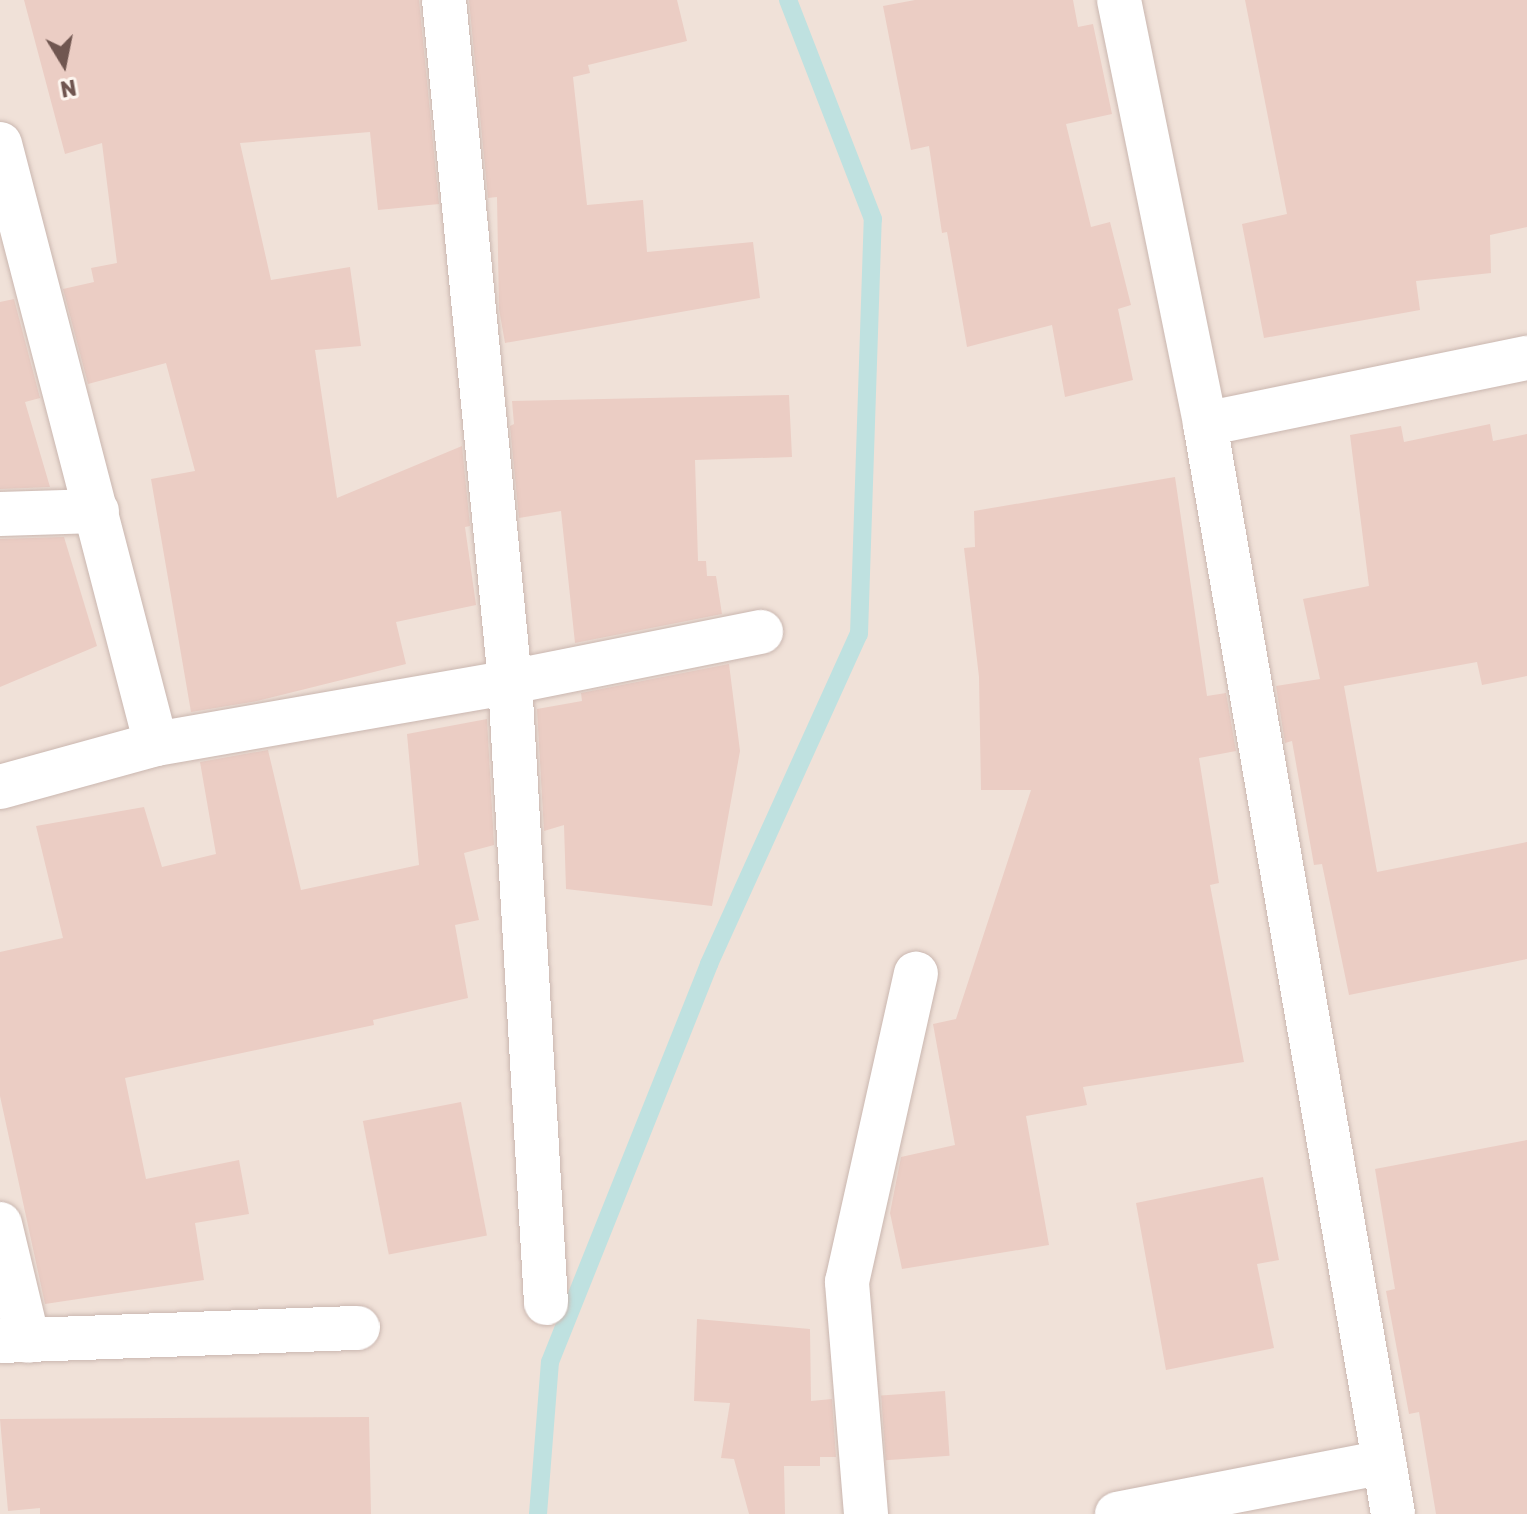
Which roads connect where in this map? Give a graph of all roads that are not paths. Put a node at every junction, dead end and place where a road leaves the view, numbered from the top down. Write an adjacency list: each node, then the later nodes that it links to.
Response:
1 (444, 0): 9 (street)
2 (1119, 0): 5 (street)
3 (0, 144): 6 (street)
4 (1527, 358): 5 (street)
5 (1205, 424): 17 (street)
6 (97, 511): 7 (street); 10 (street)
7 (0, 514)
8 (761, 632): 9 (street)
9 (510, 682): 10 (street); 14 (street)
10 (156, 744): 11 (street)
11 (0, 787)
12 (916, 974): 18 (street)
13 (0, 1224): 16 (street)
14 (546, 1303)
15 (358, 1328): 16 (street)
16 (14, 1341)
17 (1384, 1462): 19 (street); 20 (street)
18 (866, 1514)
19 (1117, 1514)
20 (1393, 1514)

